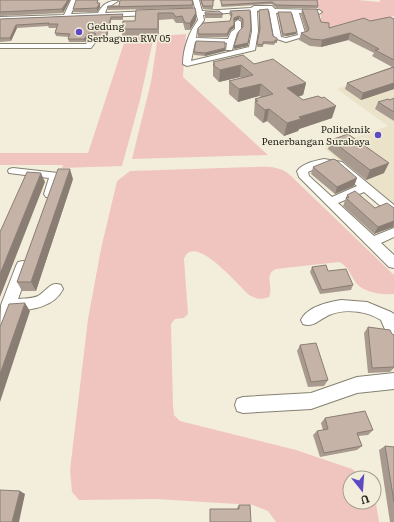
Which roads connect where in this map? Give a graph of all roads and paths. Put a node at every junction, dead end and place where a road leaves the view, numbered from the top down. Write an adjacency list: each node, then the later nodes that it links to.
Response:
1 (196, 0): 8 (street)
2 (115, 1): 12 (street)
3 (73, 3): 13 (street)
4 (270, 4): 6 (street); 10 (street); 10 (street)
5 (216, 6): 9 (street)
6 (254, 8): 9 (street); 19 (street)
7 (162, 12): 12 (street)
8 (196, 12): 9 (street); 21 (street)
9 (221, 12): 16 (street)
10 (295, 12): 11 (street)
11 (319, 12)
12 (100, 14): 14 (street)
13 (70, 15): 14 (street); 15 (street)
14 (83, 15): 18 (street)
15 (0, 19)
16 (227, 19)
17 (238, 22): 19 (street)
18 (80, 26)
19 (246, 31): 22 (street); 24 (street)
20 (93, 40): 23 (street)
21 (191, 40): 22 (street); 24 (street)
22 (231, 41): 24 (street)
23 (0, 46)
24 (226, 55)
25 (13, 171): 27 (street)
26 (365, 187): 28 (street); 28 (street); 29 (street)
27 (47, 202)
28 (330, 202): 31 (street)
29 (394, 210)
30 (394, 232): 31 (street)
31 (373, 242): 33 (street)
32 (28, 253): 35 (street)
33 (394, 263)
34 (56, 289): 35 (street)
35 (4, 306): 37 (street)
36 (308, 320): 38 (street)
37 (0, 329)
38 (394, 334)
39 (394, 381): 40 (street)
40 (243, 405)

